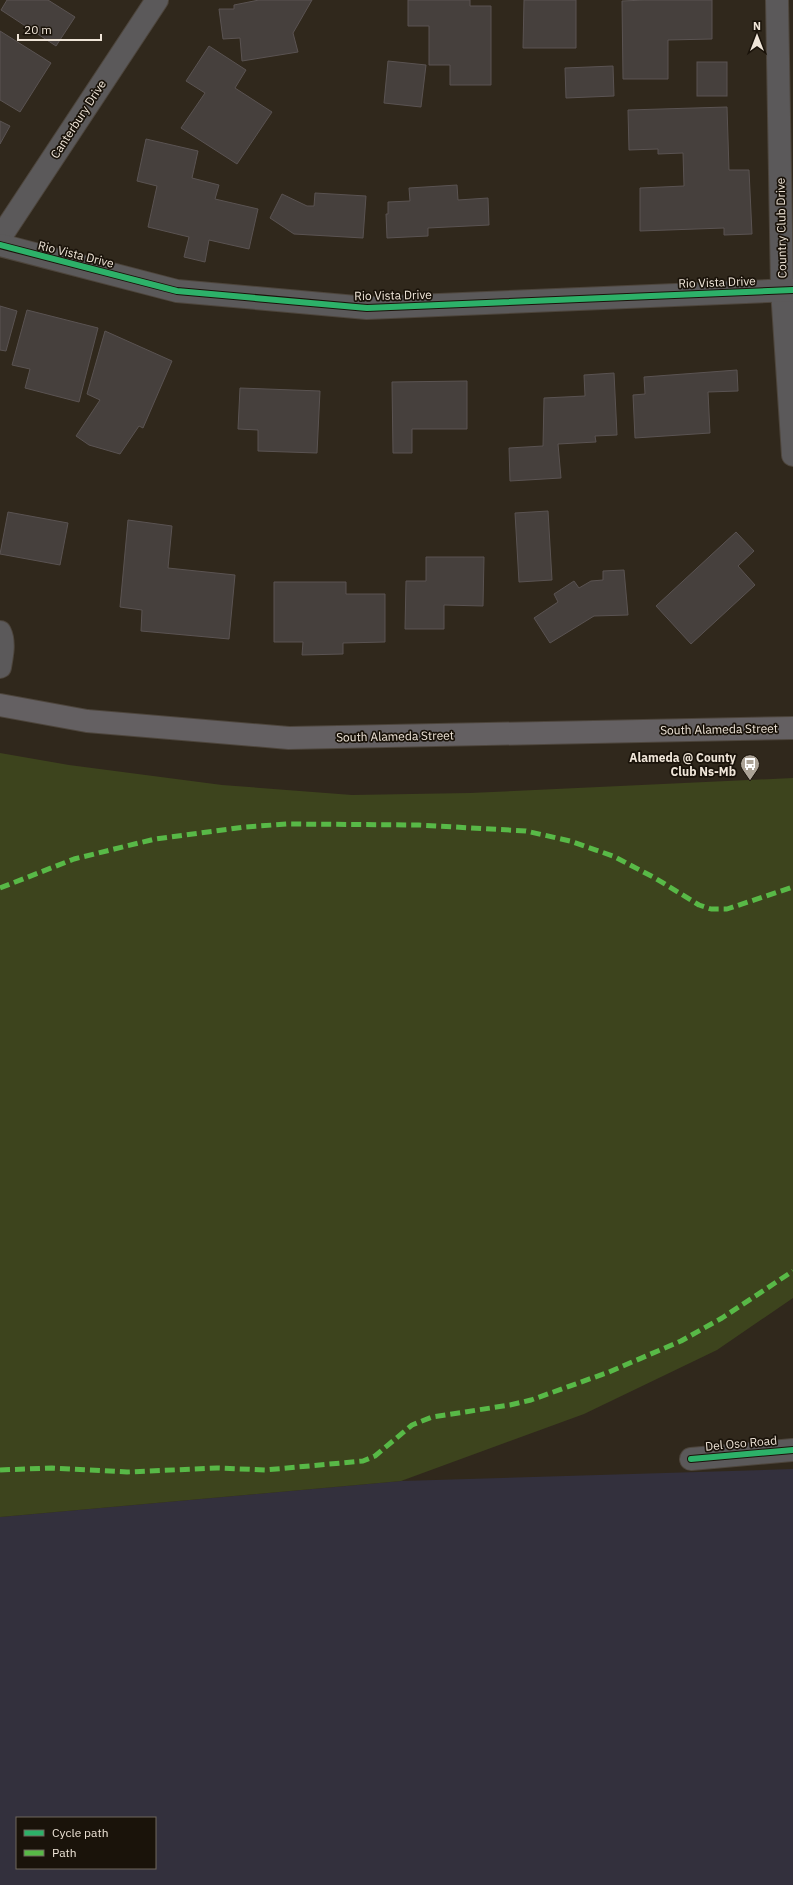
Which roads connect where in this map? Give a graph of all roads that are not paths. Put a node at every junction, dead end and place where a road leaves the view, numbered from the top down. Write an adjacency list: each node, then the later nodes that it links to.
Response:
1 (157, 0): 3 (street, Canterbury Drive)
2 (777, 0): 5 (street, Country Club Drive)
3 (0, 238)
4 (0, 246): 5 (street, Rio Vista Drive)
5 (788, 290): 6 (street, Country Club Drive)
6 (793, 455)
7 (0, 632): 8 (street)
8 (0, 667)
9 (0, 705): 10 (main road, South Alameda Street)
10 (793, 728)
11 (793, 1450): 12 (street, Del Oso Road)
12 (691, 1459)

